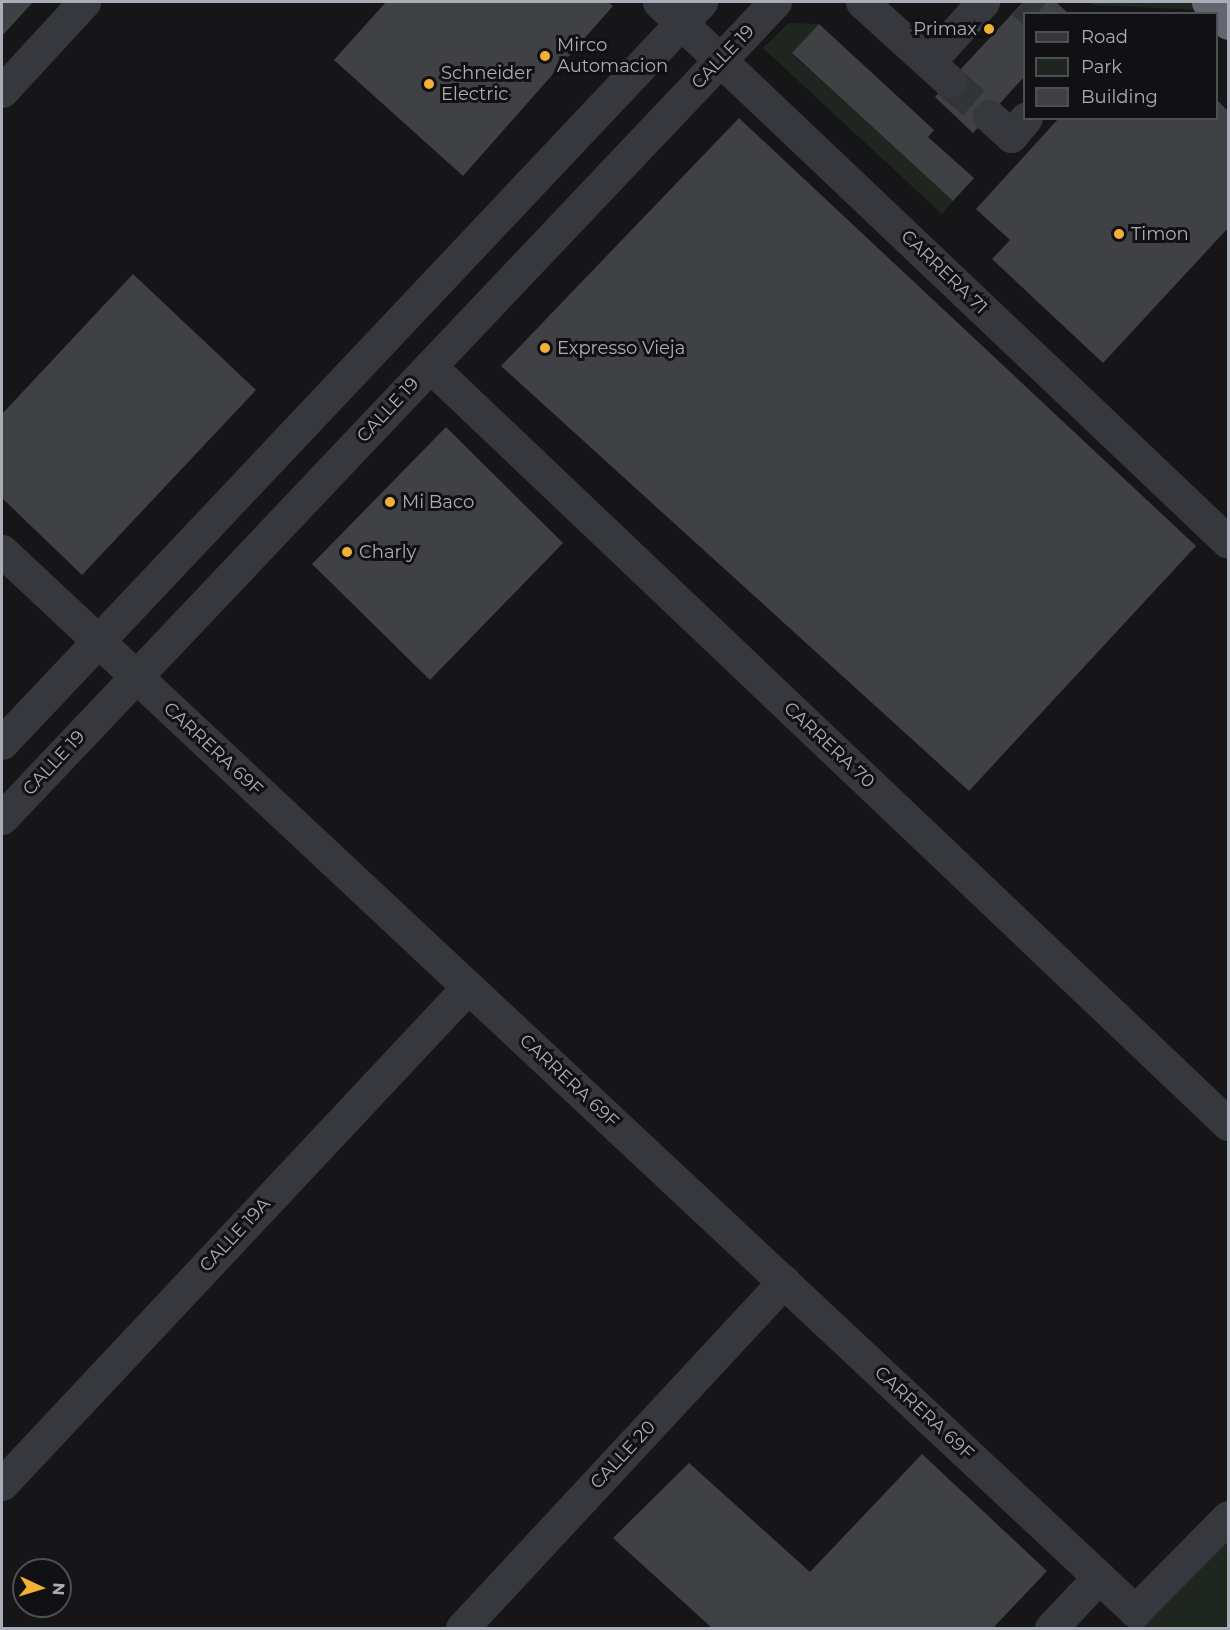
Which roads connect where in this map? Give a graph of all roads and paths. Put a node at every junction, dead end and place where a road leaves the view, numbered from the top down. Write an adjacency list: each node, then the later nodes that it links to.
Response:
1 (84, 2): 7 (street)
2 (776, 2): 6 (street, CALLE 19)
3 (862, 2): 4 (street)
4 (982, 2)
5 (680, 9): 6 (street, CARRERA 71); 13 (street)
6 (720, 60): 10 (street, CALLE 19); 11 (street, CARRERA 71)
7 (2, 91)
8 (989, 116): 9 (street)
9 (1024, 120)
10 (430, 366): 14 (street, CALLE 19); 18 (street, CARRERA 70)
11 (1228, 543)
12 (2, 551): 13 (street, CARRERA 69F)
13 (98, 642): 14 (street, CARRERA 69F); 15 (street)
14 (135, 677): 16 (street, CALLE 19); 17 (street, CARRERA 69F)
15 (2, 743)
16 (2, 818)
17 (468, 987): 19 (street, CARRERA 69F); 20 (street, CALLE 19A)
18 (1228, 1124)
19 (784, 1282): 22 (street, CARRERA 69F); 23 (street, CALLE 20)
20 (2, 1484)
21 (1228, 1516): 22 (street, CARRERA 69F)
22 (1099, 1577): 24 (street)
23 (462, 1629)
24 (1051, 1629)

